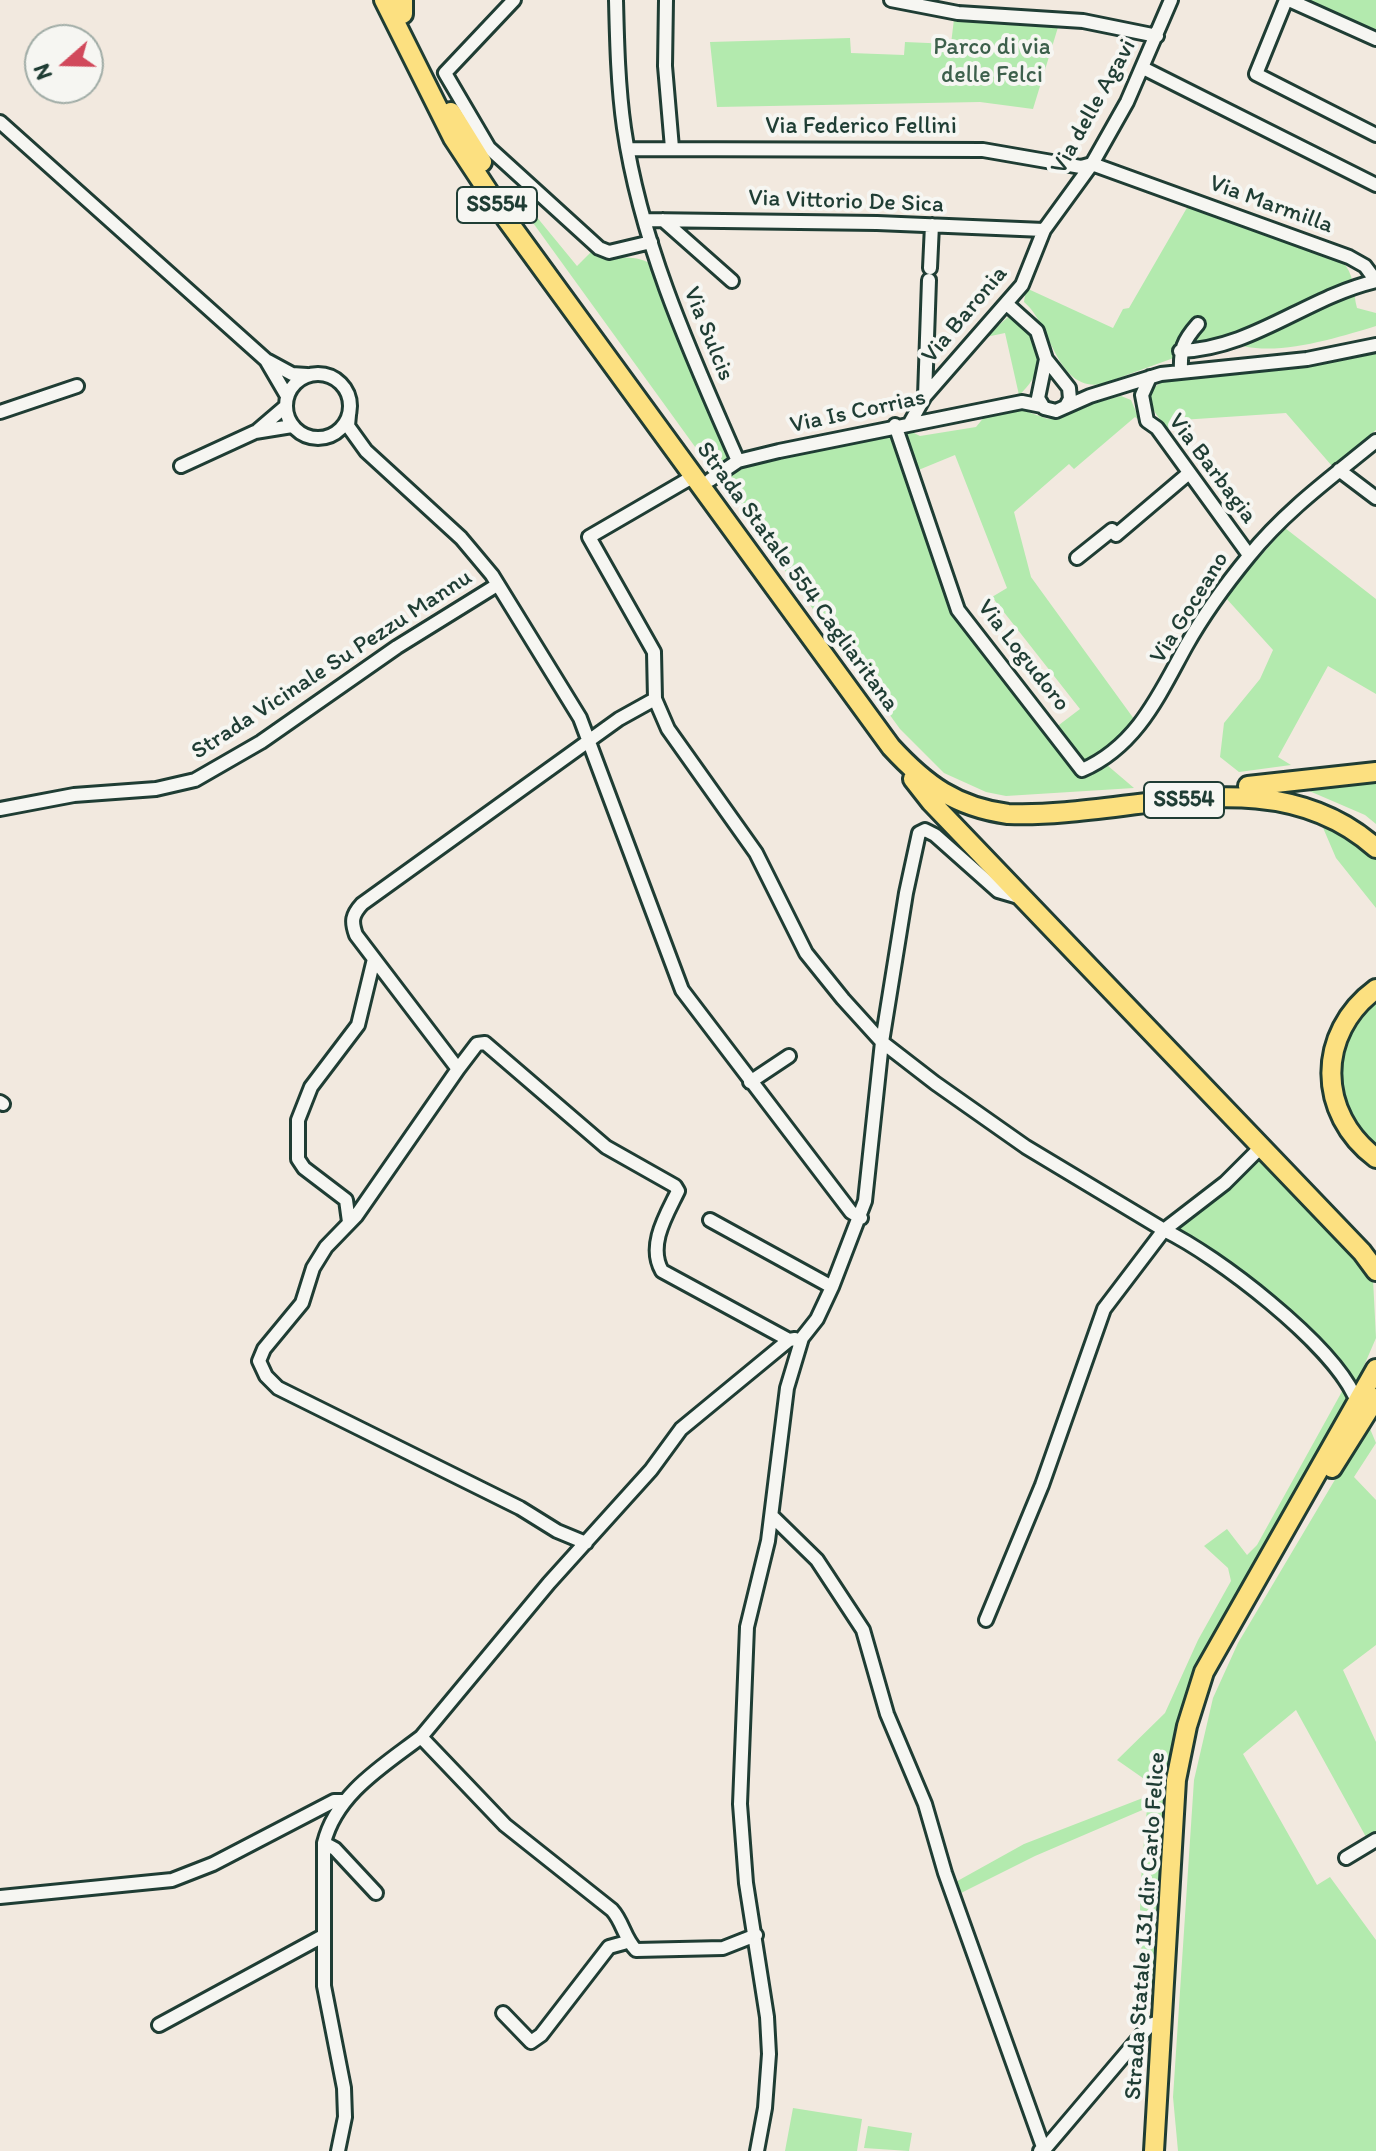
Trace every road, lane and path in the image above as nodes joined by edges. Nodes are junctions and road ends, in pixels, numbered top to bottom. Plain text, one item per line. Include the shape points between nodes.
1 (384, 0) edge
2 (514, 0) edge
3 (616, 0) edge
4 (666, 0) edge
5 (891, 0) edge
6 (1171, 0) edge
7 (1287, 0) edge
8 (401, 5) edge
9 (1157, 36) junction
10 (1376, 39) edge
11 (1145, 69) junction
12 (0, 122) edge
13 (1376, 135) edge
14 (672, 148) junction
15 (628, 149) junction
16 (1092, 164) junction
17 (1376, 185) edge
18 (1188, 199) joint
19 (646, 220) junction
20 (663, 220) junction
21 (932, 225) junction
22 (1044, 230) junction
23 (651, 242) junction
24 (724, 279) dead end
25 (1376, 281) edge
26 (1008, 305) junction
27 (1198, 324) dead end
28 (1376, 345) edge
29 (1180, 351) junction
30 (1046, 359) junction
31 (266, 360) junction
32 (1181, 372) junction
33 (308, 375) junction
34 (1150, 377) junction
35 (1066, 384) junction
36 (1041, 385) junction
37 (77, 386) dead end
38 (1116, 388) junction
39 (925, 396) junction
40 (1090, 396) junction
41 (286, 401) junction
42 (1022, 402) junction
43 (1042, 406) junction
44 (1066, 406) junction
45 (1144, 407) junction
46 (0, 412) edge
47 (349, 415) junction
48 (910, 423) junction
49 (895, 425) junction
50 (292, 426) junction
51 (255, 432) junction
52 (332, 435) junction
53 (1376, 441) edge
54 (366, 451) junction
55 (738, 461) junction
56 (181, 466) dead end
57 (1339, 470) junction
58 (1189, 473) junction
59 (702, 478) junction
60 (1376, 498) edge
61 (1249, 555) junction
62 (1077, 558) dead end
63 (497, 585) junction
64 (655, 699) junction
65 (591, 741) junction
66 (891, 747) junction
67 (1082, 770) joint
68 (1376, 772) edge
69 (1248, 786) junction
70 (0, 809) edge
71 (1376, 834) edge
72 (1376, 848) edge
73 (1025, 899) junction
74 (374, 959) junction
75 (1376, 989) edge
76 (882, 1042) junction
77 (789, 1056) dead end
78 (458, 1069) junction
79 (750, 1082) junction
80 (1262, 1146) junction
81 (1376, 1158) edge
82 (861, 1218) junction
83 (710, 1220) dead end
84 (349, 1222) junction
85 (1164, 1230) junction
86 (1376, 1271) edge
87 (832, 1287) junction
88 (796, 1339) junction
89 (1376, 1368) edge
90 (1354, 1395) dead end
91 (1375, 1408) edge
92 (772, 1516) junction
93 (586, 1543) junction
94 (986, 1620) dead end
95 (421, 1737) junction
96 (344, 1801) junction
97 (1376, 1840) edge
98 (324, 1843) junction
99 (1346, 1858) dead end
100 (376, 1893) dead end
101 (0, 1897) edge
102 (756, 1935) junction
103 (323, 1936) junction
104 (627, 1942) junction
105 (503, 2013) dead end
106 (1162, 2021) junction
107 (159, 2025) dead end
108 (1042, 2150) edge
109 (338, 2151) edge
110 (757, 2151) edge
111 (1154, 2151) edge
112 (1164, 2151) edge

1 - 59 highway, Strada Statale 554 Cagliaritana / SS554 via 453,138 524,245
2 - 23 street via 445,73 489,148 599,248 609,252
3 - 15 street, Via Sulcis
4 - 14 street
5 - 9 street via 958,13 1083,21
6 - 9 street, Via delle Agavi
7 - 10 street
7 - 13 street via 1256,74
8 - 59 highway, Strada Statale 554 Cagliaritana / SS554 via 435,82 486,169
9 - 11 street, Via delle Agavi
11 - 16 street, Via delle Agavi
11 - 17 street
12 - 31 street
14 - 15 street, Via Federico Fellini
14 - 16 street, Via Federico Fellini via 983,150 1081,167
15 - 19 street, Via Sulcis
16 - 18 street, Via Federico Fellini
16 - 22 street, Via delle Agavi
18 - 25 street, Via Marmilla via 1349,257
19 - 20 street, Via Vittorio De Sica
19 - 23 street, Via Sulcis
20 - 21 street, Via Vittorio De Sica
20 - 24 street
21 - 22 street, Via Vittorio De Sica
21 - 39 street
22 - 26 street, Via Baronia via 1028,275
23 - 55 street, Via Sulcis
25 - 29 street via 1227,345
26 - 30 street via 1037,331
26 - 39 street, Via Baronia
27 - 29 street
28 - 32 street via 1307,359
29 - 32 street
30 - 35 street
30 - 36 street
31 - 33 street via 292,374
31 - 41 street
32 - 34 street
33 - 41 street via 295,383
33 - 47 street via 326,375 342,384 349,396
34 - 38 street
34 - 45 street via 1142,395
35 - 36 street via 1052,378
35 - 40 street
35 - 44 street
36 - 42 street, Via Is Corrias
36 - 43 street
37 - 46 street
38 - 40 street
38 - 45 street
39 - 48 street, Via Baronia
40 - 44 street
41 - 50 street
41 - 51 street
42 - 43 street, Via Is Corrias
42 - 48 street, Via Is Corrias
43 - 44 street via 1053,411
45 - 58 street, Via Barbagia via 1147,421
47 - 52 street
47 - 54 street via 348,426
48 - 49 street, Via Is Corrias
49 - 55 street, Via Is Corrias
49 - 67 street, Via Logudoro via 958,610
50 - 51 street
50 - 52 street via 311,438
51 - 56 street
52 - 54 street
53 - 57 street, Via Goceano
54 - 63 street via 461,538
55 - 59 street, Via Is Corrias
57 - 60 street
57 - 61 street, Via Goceano
58 - 61 street, Via Barbagia
58 - 62 street via 1116,535 1112,530
59 - 64 street, Via Is Corrias via 589,537 654,652
59 - 66 highway, Strada Statale 554 Cagliaritana / SS554
59 - 69 highway, Strada Statale 554 Cagliaritana / SS554 via 896,737 944,782 991,801 1027,804
61 - 67 street, Via Goceano via 1217,596 1151,711 1102,761
63 - 65 street
63 - 70 street, Strada Vicinale Su Pezzu Mannu via 195,780
64 - 65 street
64 - 76 street via 675,740 756,853 806,953
65 - 74 street via 362,904 352,923
65 - 79 street via 682,990
66 - 72 highway, Strada Statale 554 Cagliaritana / SS554 via 921,780 989,811 1025,815 1261,797 1325,815
66 - 73 highway via 931,802
68 - 69 highway
69 - 71 highway, Strada Statale 554 Cagliaritana / SS554 via 1311,799
73 - 76 street via 998,891 935,835 919,833
73 - 80 highway
74 - 78 street
74 - 84 street via 358,1025 311,1087 298,1120 298,1159 346,1200
75 - 81 highway via 1349,1013 1329,1074 1335,1108 1356,1141
76 - 82 street
76 - 85 street via 1026,1147
77 - 79 street
78 - 84 street
78 - 88 street via 477,1044 485,1043 606,1147 675,1186 678,1191 658,1233 662,1271
79 - 82 street
80 - 85 street via 1225,1183
80 - 86 highway
82 - 87 street
83 - 87 street
84 - 93 street via 313,1268 302,1303 264,1349 259,1361 266,1376 278,1388
85 - 90 street via 1254,1288 1325,1356
85 - 94 street via 1104,1309 1042,1485
87 - 88 street via 817,1319
88 - 92 street
88 - 93 street via 681,1429
89 - 106 highway, Strada Statale 131 dir Carlo Felice via 1204,1672 1176,1780
91 - 112 highway, Strada Statale 131 dir Carlo Felice via 1297,1526 1224,1656 1201,1714 1186,1779
92 - 102 street via 747,1627 744,1666 740,1804
92 - 108 street via 817,1560 863,1630 887,1714 925,1804
93 - 95 street
95 - 96 street
95 - 104 street via 505,1825 612,1910
96 - 98 street via 328,1824
96 - 101 street via 334,1801 172,1880
97 - 99 street
98 - 100 street
98 - 103 street
102 - 104 street via 723,1948 649,1952
102 - 110 street via 769,2054
103 - 107 street
103 - 109 street via 324,1986 344,2088
104 - 105 street via 609,1947 531,2042
106 - 108 street via 1150,2025
106 - 111 highway, Strada Statale 131 dir Carlo Felice

